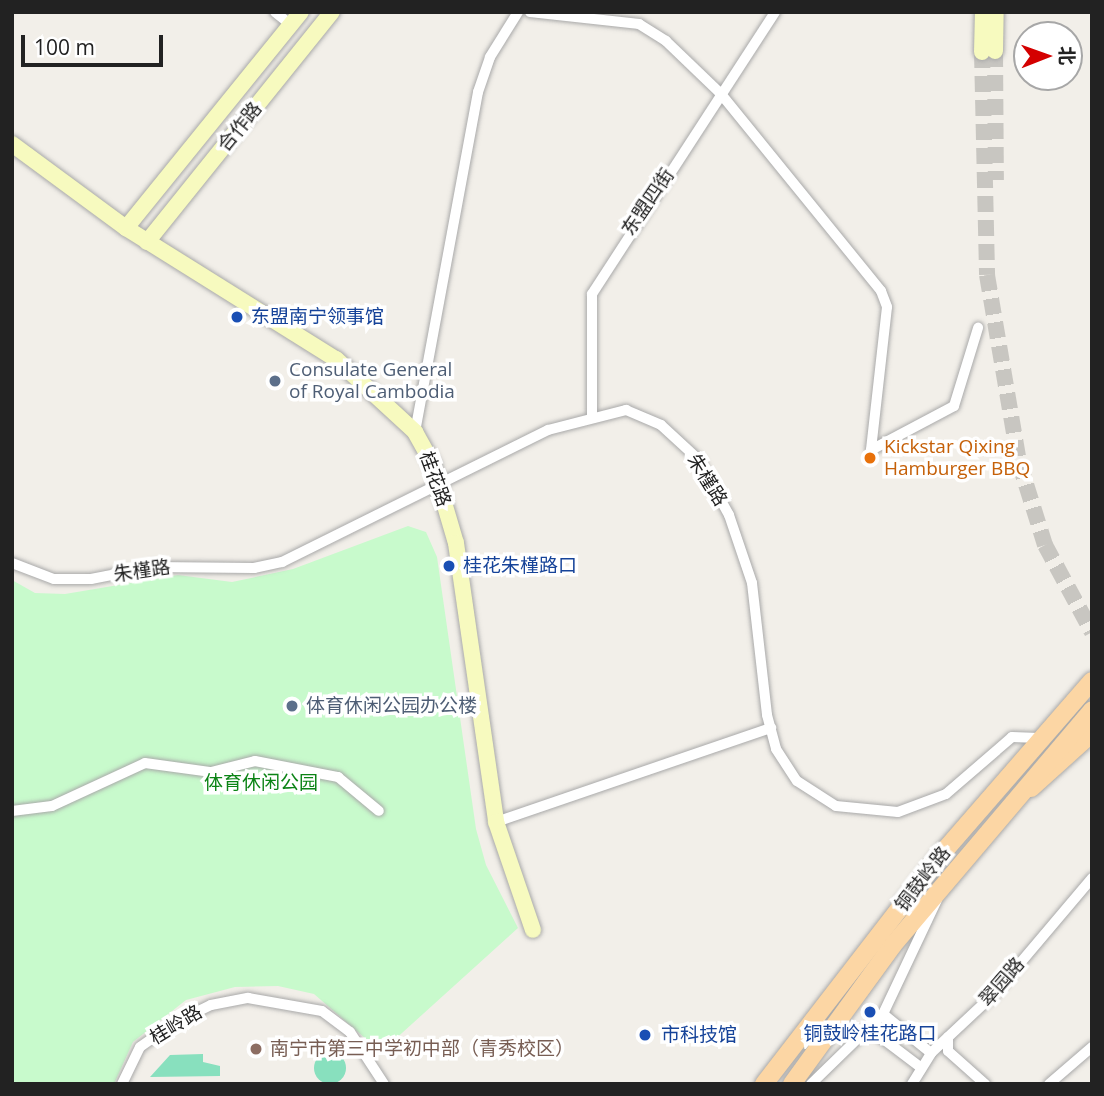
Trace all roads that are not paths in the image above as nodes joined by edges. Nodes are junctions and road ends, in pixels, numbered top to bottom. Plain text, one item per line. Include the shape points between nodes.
1 (275, 12) edge
2 (332, 12) edge
3 (518, 12) edge
4 (530, 12) edge
5 (775, 12) edge
6 (983, 12) edge
7 (996, 12) edge
8 (296, 19) edge
9 (721, 94) junction
10 (12, 144) edge
11 (126, 228) junction
12 (147, 242) junction
13 (978, 328) dead end
14 (592, 415) junction
15 (415, 432) junction
16 (440, 486) junction
17 (12, 563) edge
18 (1092, 681) edge
19 (1092, 710) edge
20 (771, 728) junction
21 (1092, 733) edge
22 (1039, 738) junction
23 (1013, 800) junction
24 (12, 811) edge
25 (379, 811) dead end
26 (496, 822) junction
27 (1092, 878) edge
28 (944, 884) junction
29 (533, 930) dead end
30 (883, 1014) junction
31 (870, 1029) junction
32 (948, 1037) junction
33 (1092, 1047) edge
34 (931, 1052) junction
35 (920, 1067) junction
36 (122, 1084) edge
37 (384, 1084) edge
38 (764, 1084) edge
39 (792, 1084) edge
40 (811, 1084) edge
41 (912, 1084) edge
42 (985, 1084) edge
43 (1049, 1084) edge

1 - 8 street
2 - 12 street, 合作路
3 - 15 street via 490,57 478,92
4 - 9 street via 639,24
5 - 9 street, 东盟四街
6 - 7 street via 988,52
8 - 11 street
9 - 13 street via 886,298 871,450 954,406
9 - 14 street, 东盟四街 via 592,294
10 - 11 street, 桂花路
11 - 12 street, 桂花路
12 - 15 street, 桂花路 via 336,359
14 - 16 street, 朱槿路 via 548,430
14 - 20 street, 朱槿路 via 626,410 661,425 698,459 729,515 752,583
15 - 16 street, 桂花路
16 - 17 street, 朱槿路 via 308,552 254,568 152,567 54,579
16 - 26 street, 桂花路 via 456,543
18 - 22 main road, 铜鼓岭路
19 - 23 main road, 铜鼓岭路
20 - 22 street, 朱槿路 via 797,781 836,806 873,811 924,805 998,744 1024,734
20 - 26 street
21 - 23 main road via 1060,768
22 - 38 main road, 铜鼓岭路
23 - 28 main road, 铜鼓岭路
24 - 25 street via 52,806 145,763 211,772 255,761 338,777
26 - 29 street, 桂花路
27 - 32 street, 翠园路 via 994,994
28 - 30 street
28 - 39 main road, 铜鼓岭路
30 - 31 street
30 - 34 street
31 - 35 street
31 - 40 street via 824,1065
32 - 34 street, 翠园路
32 - 42 street via 948,1051
33 - 43 street
34 - 35 street, 翠园路
35 - 41 street, 翠园路
36 - 37 street, 桂岭路 via 140,1047 174,1023 211,1005 248,998 322,1011 350,1032

